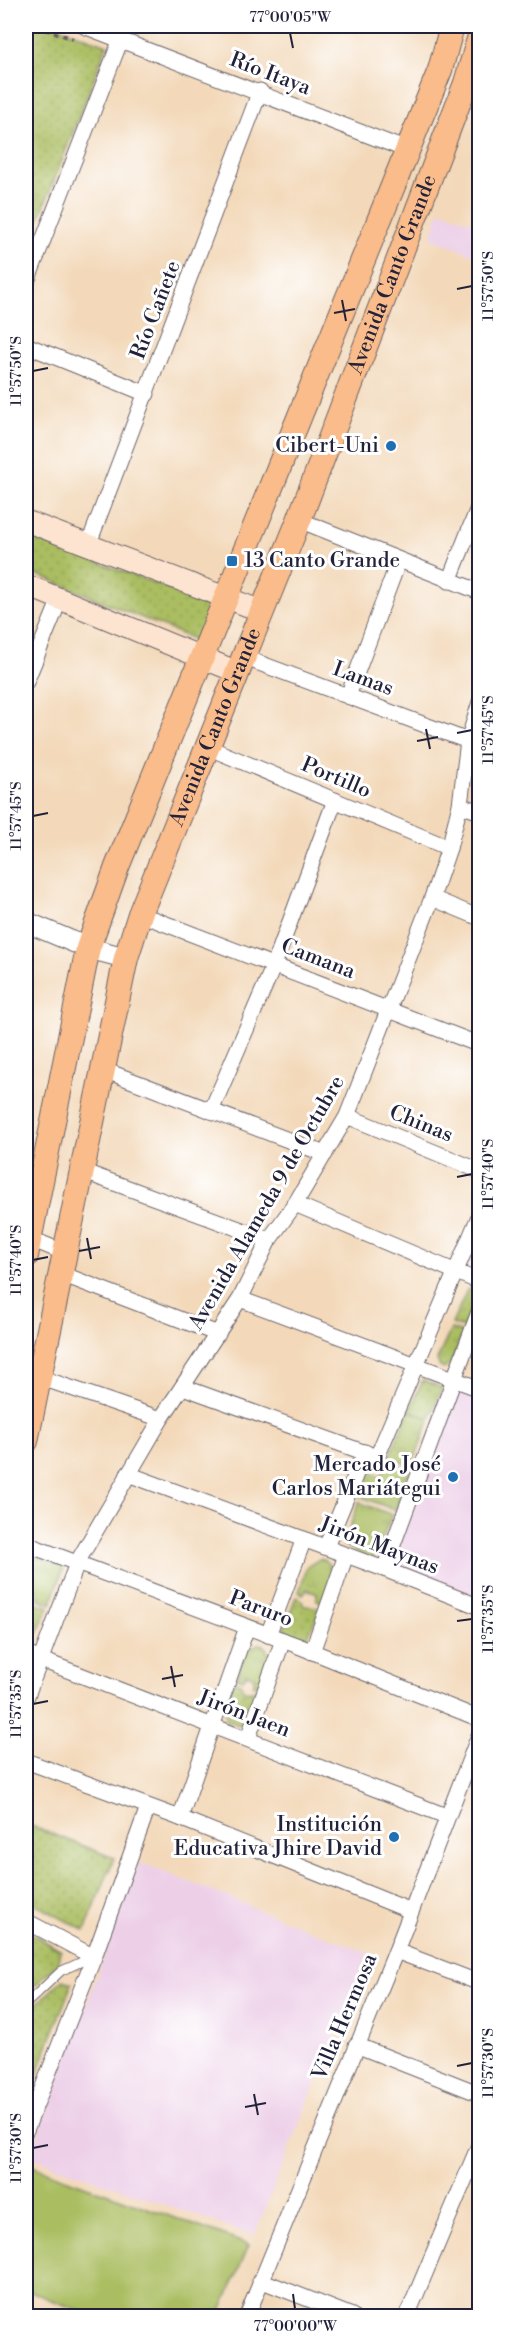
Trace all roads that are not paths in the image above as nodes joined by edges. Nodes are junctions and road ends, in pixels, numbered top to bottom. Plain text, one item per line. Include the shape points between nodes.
1 (84, 26) edge
2 (452, 26) edge
3 (480, 36) edge
4 (121, 39) junction
5 (473, 85) edge
6 (260, 92) junction
7 (407, 150) junction
8 (26, 284) edge
9 (26, 345) edge
10 (147, 394) junction
11 (480, 504) edge
12 (299, 520) junction
13 (26, 521) edge
14 (89, 543) junction
15 (399, 561) junction
16 (449, 581) junction
17 (26, 585) edge
18 (480, 592) edge
19 (228, 598) junction
20 (60, 599) junction
21 (261, 611) junction
22 (204, 658) junction
23 (240, 664) junction
24 (26, 682) edge
25 (348, 696) junction
26 (480, 702) edge
27 (468, 741) junction
28 (207, 747) junction
29 (335, 800) junction
30 (460, 805) junction
31 (480, 812) edge
32 (449, 848) junction
33 (432, 898) junction
34 (140, 914) junction
35 (480, 918) edge
36 (26, 922) edge
37 (88, 948) junction
38 (126, 958) junction
39 (274, 965) junction
40 (388, 1009) junction
41 (480, 1045) edge
42 (104, 1070) junction
43 (211, 1111) junction
44 (347, 1116) junction
45 (325, 1154) junction
46 (82, 1171) junction
47 (480, 1171) edge
48 (295, 1204) junction
49 (480, 1214) edge
50 (269, 1240) junction
51 (27, 1243) edge
52 (61, 1262) junction
53 (456, 1271) junction
54 (480, 1282) edge
55 (240, 1299) junction
56 (480, 1309) edge
57 (218, 1334) junction
58 (417, 1364) junction
59 (39, 1377) junction
60 (453, 1378) junction
61 (183, 1387) junction
62 (480, 1389) edge
63 (161, 1419) junction
64 (26, 1441) edge
65 (365, 1452) junction
66 (128, 1474) junction
67 (304, 1539) junction
68 (26, 1544) edge
69 (326, 1547) junction
70 (346, 1554) junction
71 (78, 1561) junction
72 (384, 1569) junction
73 (480, 1607) edge
74 (247, 1627) junction
75 (275, 1637) junction
76 (312, 1652) junction
77 (33, 1656) edge
78 (26, 1698) edge
79 (480, 1719) edge
80 (211, 1724) junction
81 (248, 1738) junction
82 (478, 1742) edge
83 (26, 1761) edge
84 (148, 1807) junction
85 (446, 1816) junction
86 (180, 1818) junction
87 (411, 1911) junction
88 (26, 1921) edge
89 (396, 1951) junction
90 (94, 1957) junction
91 (480, 1983) edge
92 (26, 2004) edge
93 (356, 2045) junction
94 (480, 2094) edge
95 (26, 2130) edge
96 (480, 2143) edge
97 (260, 2280) junction
98 (247, 2316) edge
99 (352, 2316) edge
100 (407, 2316) edge

1 - 4 street, Río Itaya
2 - 7 main road, Avenida Canto Grande via 440,70
3 - 5 main road, Avenida Canto Grande
4 - 6 street, Río Itaya
4 - 8 street
5 - 12 main road, Avenida Canto Grande
6 - 7 street, Río Itaya
6 - 10 street, Río Cañete
7 - 19 main road, Avenida Canto Grande
9 - 10 street
10 - 14 street, Río Cañete
11 - 16 street
12 - 15 street
12 - 21 main road, Avenida Canto Grande
13 - 14 main road
14 - 19 main road
15 - 16 street
15 - 25 street
16 - 18 street
17 - 20 main road
19 - 21 main road
19 - 22 main road, Avenida Canto Grande
20 - 22 main road
20 - 24 street
21 - 23 main road, Avenida Canto Grande
22 - 23 main road
22 - 37 main road, Avenida Canto Grande via 117,867
23 - 25 street, Lamas
23 - 28 main road, Avenida Canto Grande
25 - 27 street, Lamas
26 - 27 street, Avenida Alameda 9 de Octubre
27 - 30 street, Avenida Alameda 9 de Octubre
28 - 29 street, Portillo
28 - 34 main road, Avenida Canto Grande
29 - 32 street, Portillo
29 - 39 street
30 - 31 street
30 - 32 street, Avenida Alameda 9 de Octubre
32 - 33 street, Avenida Alameda 9 de Octubre
33 - 35 street
33 - 40 street, Avenida Alameda 9 de Octubre
34 - 38 main road, Avenida Canto Grande
34 - 39 street, Camana
36 - 37 street
37 - 38 street
37 - 51 main road, Avenida Canto Grande
38 - 42 main road, Avenida Canto Grande
39 - 40 street, Camana
39 - 43 street
40 - 41 street, Camana
40 - 44 street, Avenida Alameda 9 de Octubre
42 - 43 street
42 - 46 main road, Avenida Canto Grande
43 - 45 street
44 - 45 street, Avenida Alameda 9 de Octubre
44 - 47 street, Chinas
45 - 48 street, Avenida Alameda 9 de Octubre
46 - 50 street
46 - 52 main road, Avenida Canto Grande
48 - 50 street, Avenida Alameda 9 de Octubre
48 - 53 street
49 - 53 street
50 - 55 street, Avenida Alameda 9 de Octubre
51 - 52 street
52 - 57 street
52 - 59 main road, Avenida Canto Grande
53 - 54 street
53 - 58 street
55 - 57 street, Avenida Alameda 9 de Octubre
55 - 58 street
56 - 60 street
57 - 61 street, Avenida Alameda 9 de Octubre
58 - 60 street
58 - 65 street via 377,1457
59 - 63 street
59 - 64 main road, Avenida Canto Grande
60 - 62 street
60 - 72 street
61 - 63 street, Avenida Alameda 9 de Octubre
61 - 65 street
63 - 66 street, Avenida Alameda 9 de Octubre
65 - 69 street
66 - 67 street, Jirón Maynas
66 - 71 street, Avenida Alameda 9 de Octubre
67 - 69 street, Jirón Maynas
67 - 75 street
68 - 71 street, Paruro
69 - 70 street, Jirón Maynas
70 - 72 street, Jirón Maynas
70 - 76 street
71 - 74 street, Paruro
71 - 77 street, Avenida Alameda 9 de Octubre
72 - 73 street, Jirón Maynas
74 - 75 street, Paruro
74 - 80 street
75 - 76 street, Paruro
75 - 81 street
76 - 79 street, Paruro
77 - 78 street, Avenida Alameda 9 de Octubre
77 - 80 street, Jirón Jaen
80 - 81 street, Jirón Jaen
80 - 86 street
81 - 85 street, Jirón Jaen
82 - 85 street, Villa Hermosa
83 - 84 street
84 - 86 street
84 - 90 street
85 - 87 street, Villa Hermosa
86 - 87 street
87 - 89 street, Villa Hermosa
88 - 90 street
89 - 91 street
89 - 93 street, Villa Hermosa
90 - 92 lane via 61,1971
90 - 95 street
93 - 94 street
93 - 97 street, Villa Hermosa
96 - 100 street
97 - 98 street, Villa Hermosa
97 - 99 street

